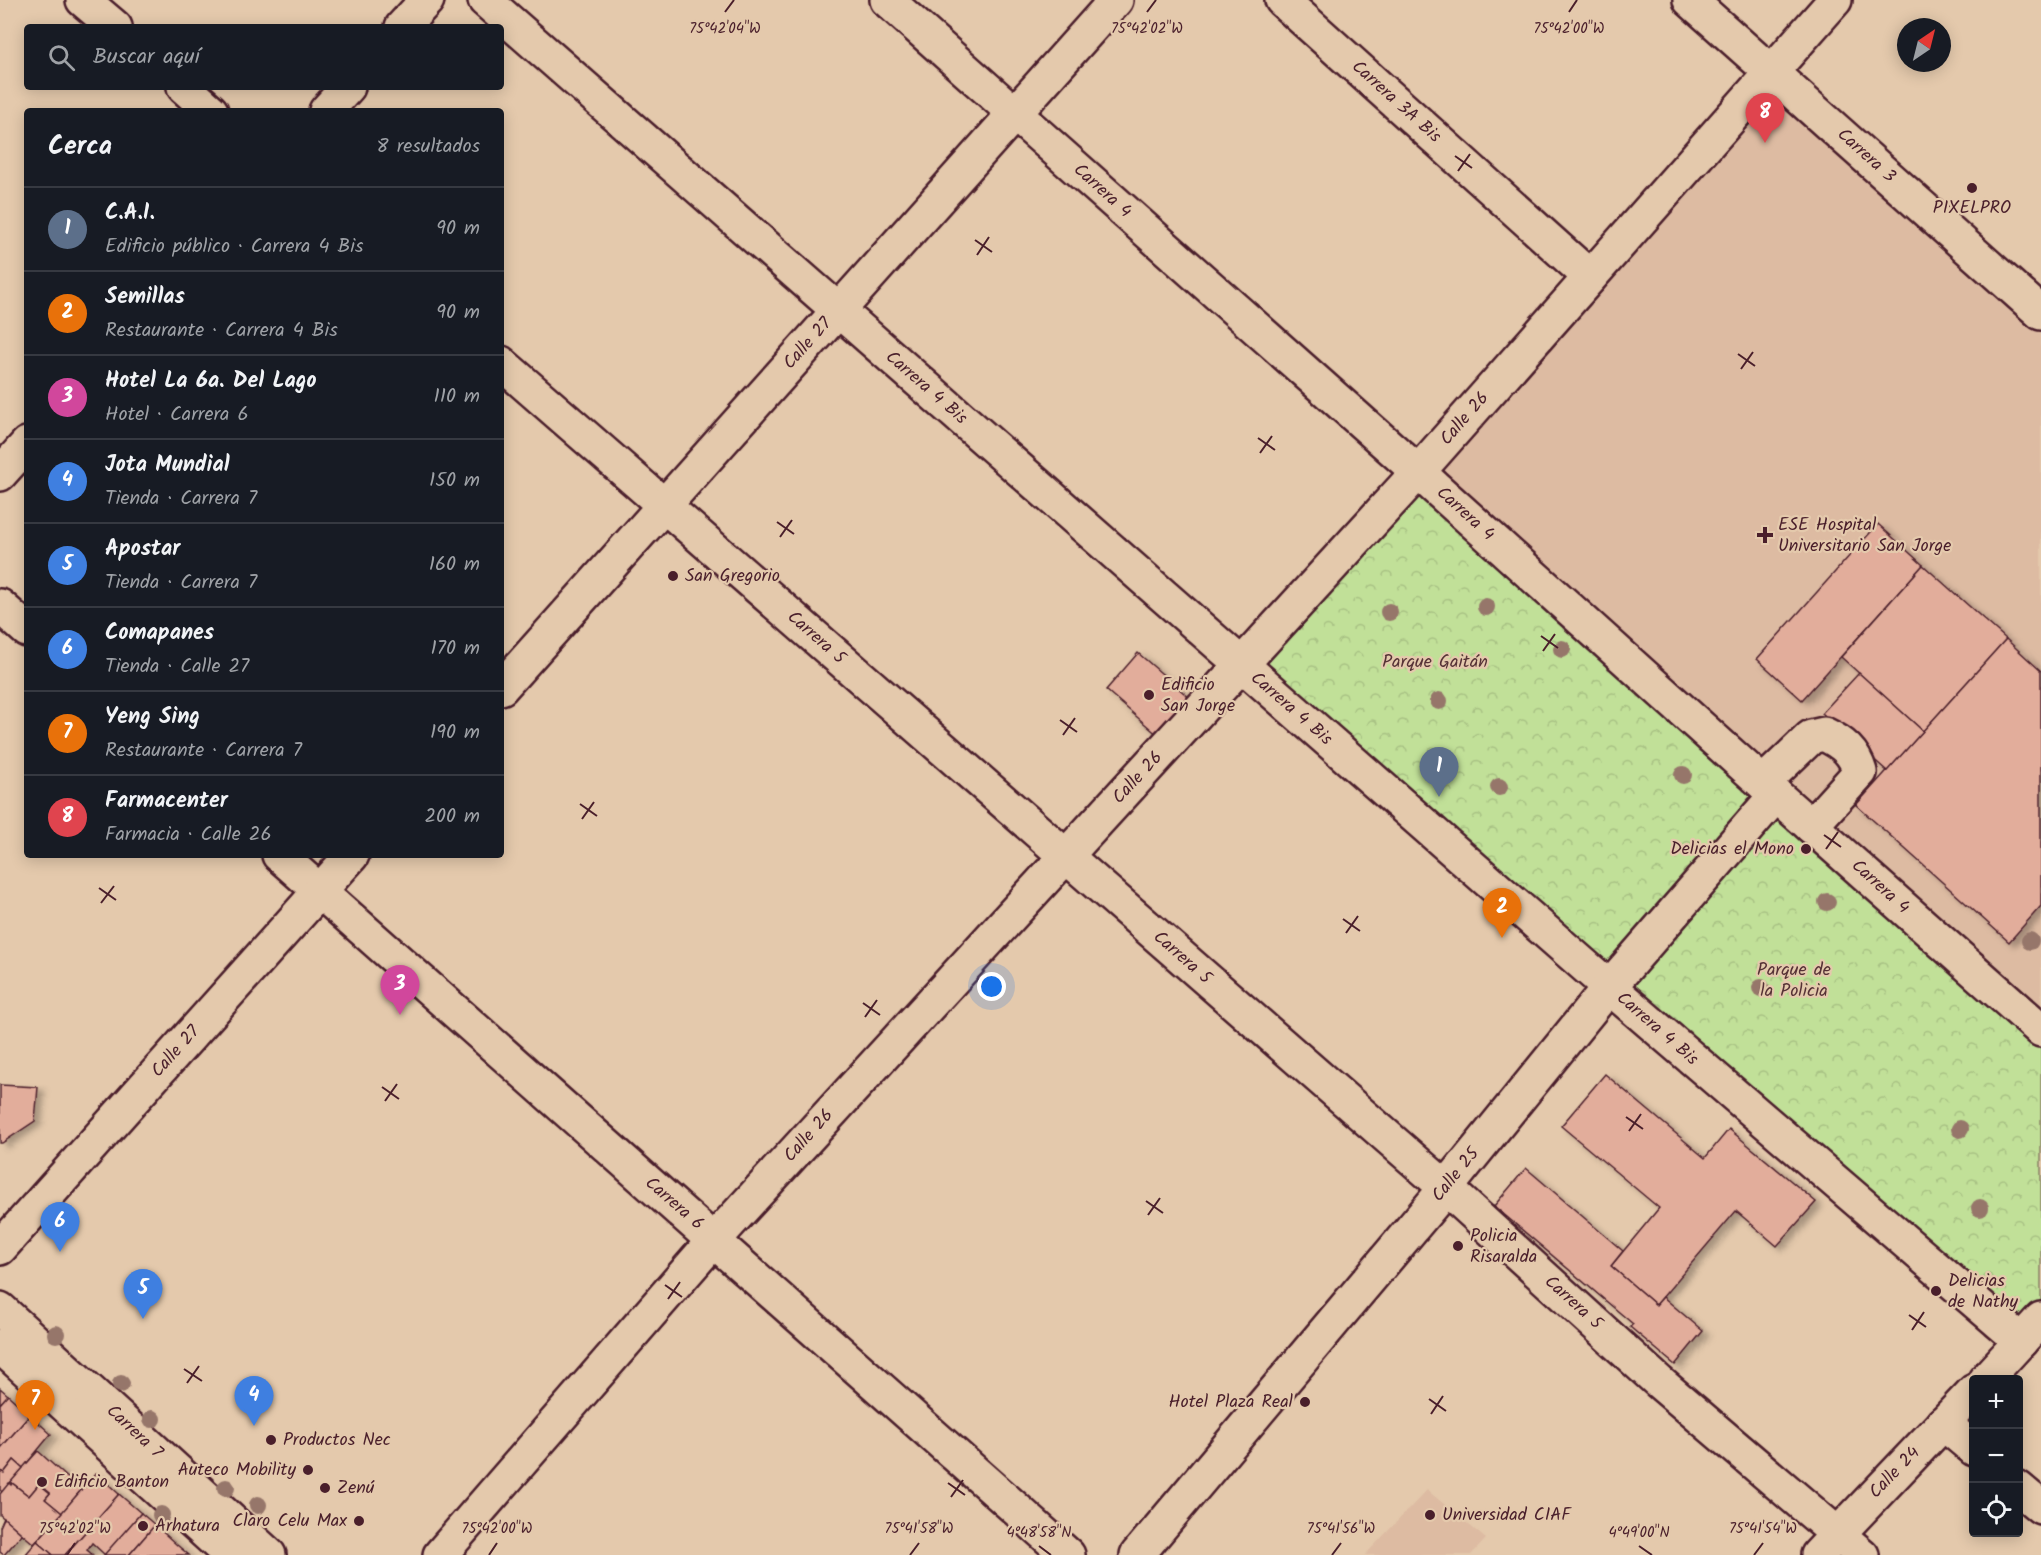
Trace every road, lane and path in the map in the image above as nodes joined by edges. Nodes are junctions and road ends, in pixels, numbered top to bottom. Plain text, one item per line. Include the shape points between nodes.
1 (84, 0) edge
2 (427, 0) edge
3 (485, 0) edge
4 (887, 0) edge
5 (1116, 0) edge
6 (1282, 0) edge
7 (1690, 0) edge
8 (1835, 0) edge
9 (112, 24) edge
10 (405, 24) edge
11 (1772, 72) junction
12 (188, 90) edge
13 (345, 90) edge
14 (208, 108) edge
15 (329, 108) edge
16 (1014, 113) junction
17 (1590, 277) junction
18 (838, 311) junction
19 (2041, 313) edge
20 (504, 366) edge
21 (24, 447) edge
22 (1419, 472) junction
23 (0, 474) edge
24 (664, 505) junction
25 (0, 606) edge
26 (24, 627) edge
27 (1242, 666) junction
28 (504, 685) edge
29 (1769, 789) junction
30 (1812, 826) junction
31 (1065, 856) junction
32 (282, 858) edge
33 (349, 858) edge
34 (319, 891) junction
35 (1609, 987) junction
36 (2041, 1030) edge
37 (1446, 1188) junction
38 (714, 1240) junction
39 (0, 1248) edge
40 (0, 1308) edge
41 (2031, 1330) edge
42 (0, 1346) edge
43 (1990, 1375) edge
44 (1969, 1396) edge
45 (1943, 1423) junction
46 (1969, 1445) edge
47 (2023, 1491) edge
48 (2041, 1507) edge
49 (1828, 1544) edge
50 (230, 1555) edge
51 (269, 1555) edge
52 (440, 1555) edge
53 (1068, 1555) edge
54 (1137, 1555) edge
55 (1862, 1555) edge

1 - 9 street
2 - 10 street
3 - 18 street, Carrera 4 Bis
4 - 16 street, Carrera 4
5 - 16 street, Calle 27
6 - 17 street, Carrera 3A Bis
7 - 11 street, Carrera 3
8 - 11 street, Calle 26
11 - 17 street, Calle 26
11 - 19 street, Carrera 3
12 - 14 street
13 - 15 street
16 - 18 street, Calle 27
16 - 22 street, Carrera 4
17 - 22 street, Calle 26
18 - 24 street, Calle 27
18 - 27 street, Carrera 4 Bis
20 - 24 street, Carrera 5
21 - 23 street
22 - 27 street, Calle 26
22 - 29 street, Carrera 4
24 - 28 street, Calle 27
24 - 31 street, Carrera 5
25 - 26 street
27 - 31 street, Calle 26
27 - 35 street, Carrera 4 Bis
29 - 30 street, Carrera 4
29 - 30 street, Calle 25 via 1811,737 1824,734 1846,747 1860,772
29 - 35 street, Calle 25
30 - 36 street, Carrera 4
31 - 37 street, Carrera 5
31 - 38 street, Calle 26
32 - 34 street, Carrera 6
33 - 34 street, Calle 27
34 - 38 street, Carrera 6
34 - 39 street, Calle 27
35 - 37 street, Calle 25
35 - 41 street, Carrera 4 Bis
37 - 49 street, Carrera 5 via 1659,1382
37 - 54 street, Calle 25
38 - 52 street, Calle 26
38 - 53 street, Carrera 6
40 - 51 street, Carrera 7
41 - 43 street
42 - 50 street
44 - 45 street, Calle 24
45 - 46 street
45 - 49 street, Calle 24
47 - 48 street
49 - 55 street, Carrera 5

